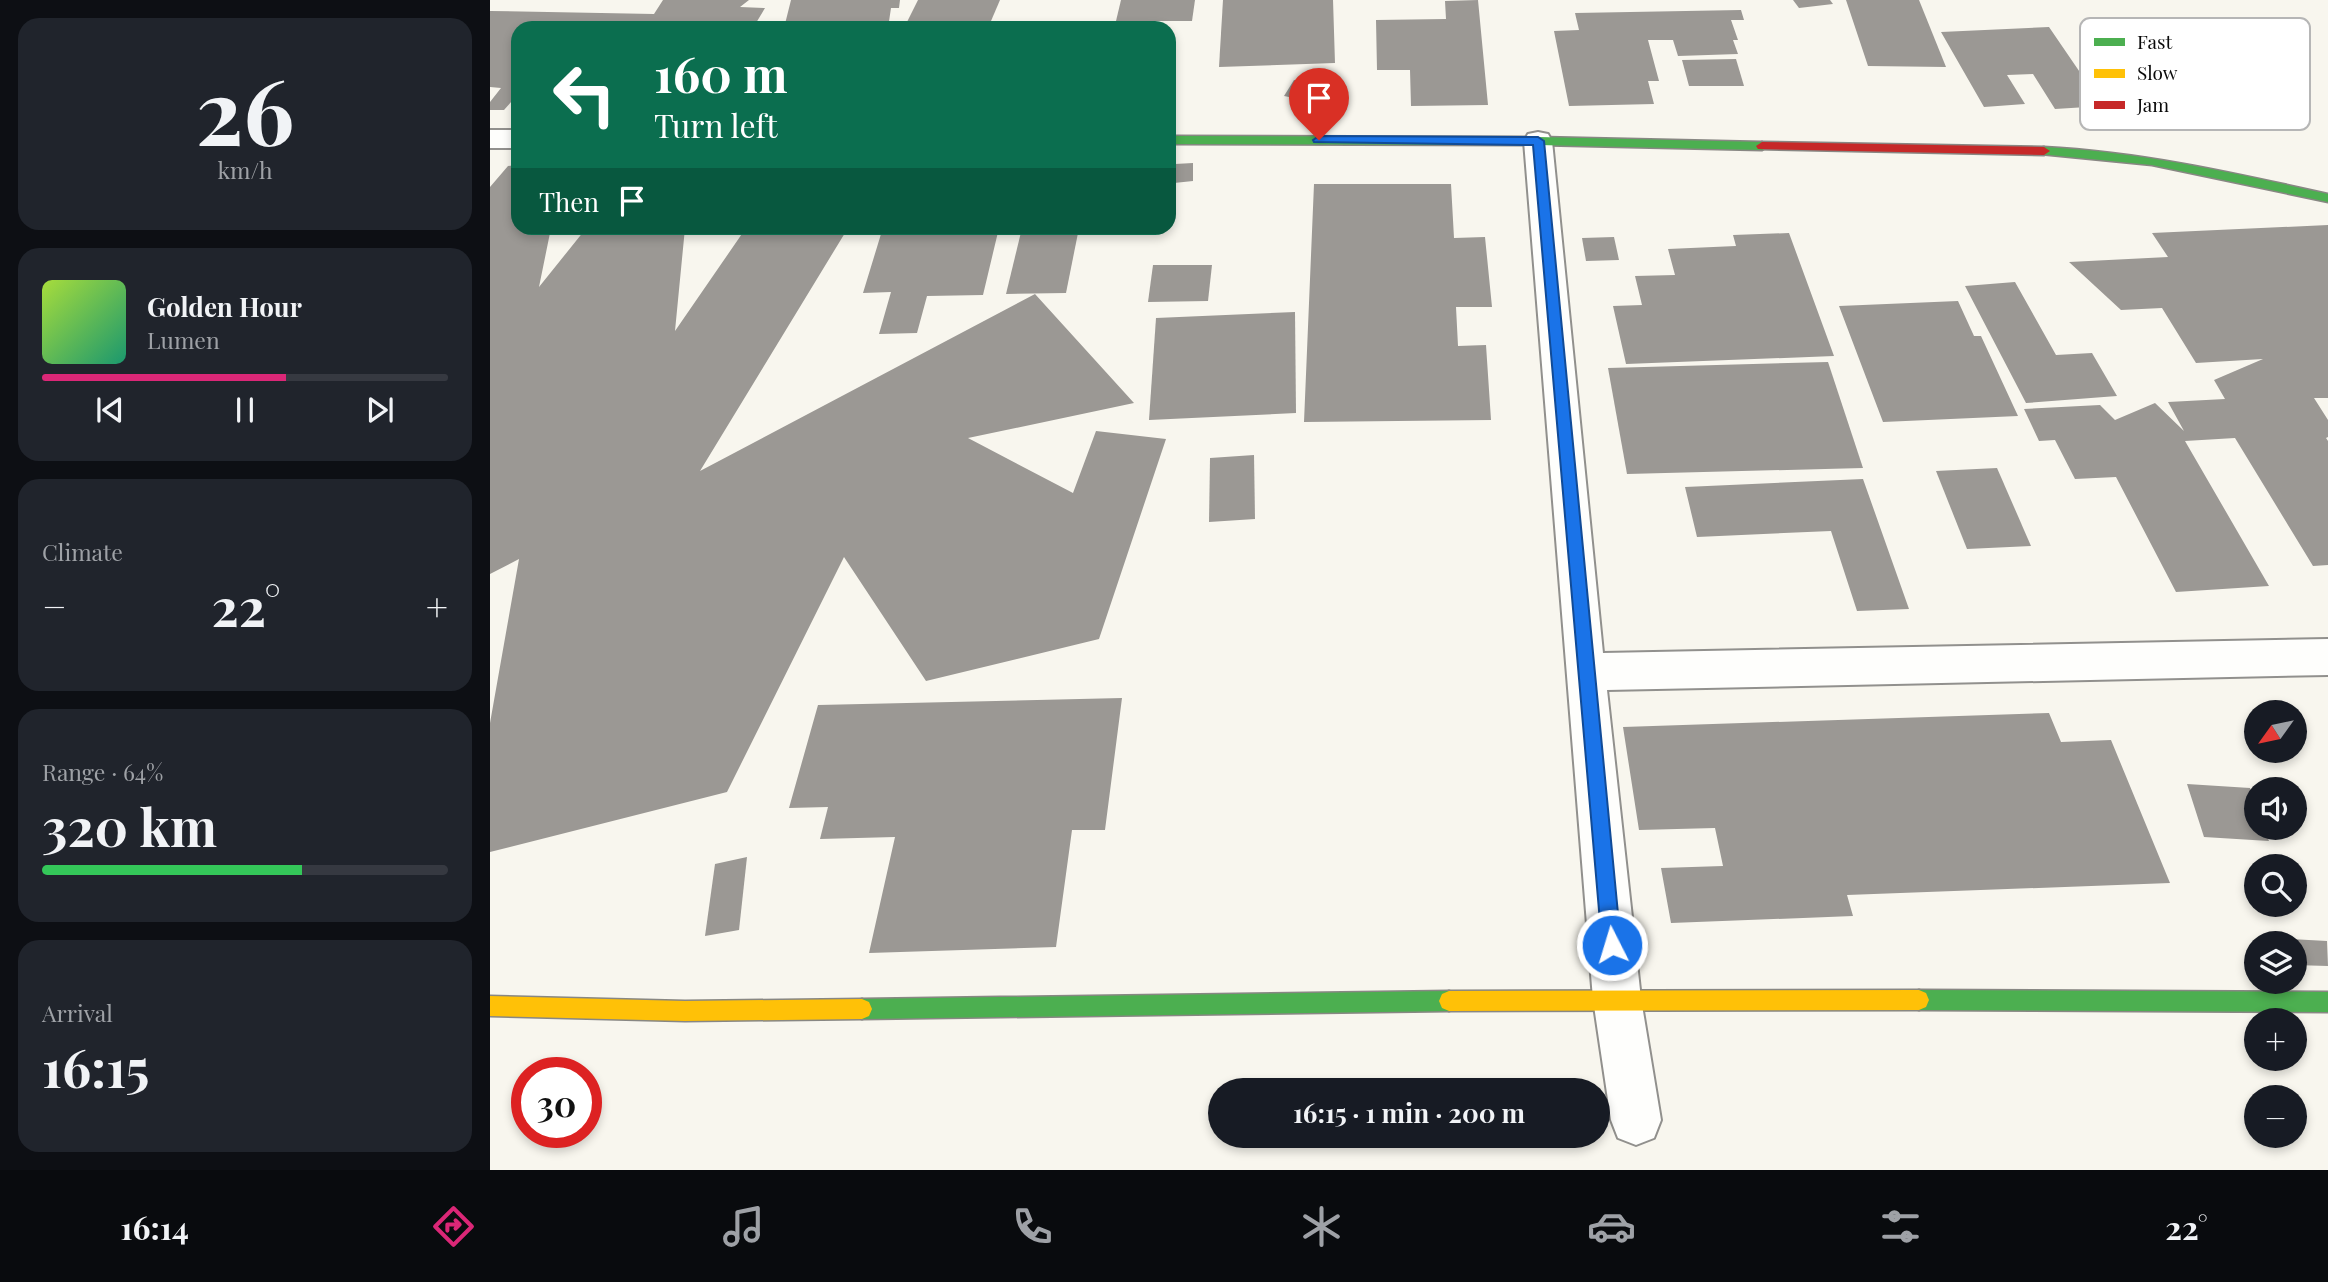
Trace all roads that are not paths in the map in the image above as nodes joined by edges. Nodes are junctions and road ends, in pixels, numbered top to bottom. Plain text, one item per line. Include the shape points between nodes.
1 (490, 139) edge
2 (511, 139) edge
3 (1176, 140) edge
4 (1538, 141) junction
5 (2328, 198) edge
6 (2328, 657) edge
7 (1585, 672) junction
8 (1617, 999) junction
9 (2328, 1002) edge
10 (490, 1006) edge
11 (1636, 1120) dead end

1 - 2 street
3 - 4 street
4 - 5 street via 2081,152 2216,173
4 - 7 street
6 - 7 street
7 - 8 street
8 - 9 street
8 - 10 street via 685,1011
8 - 11 street

